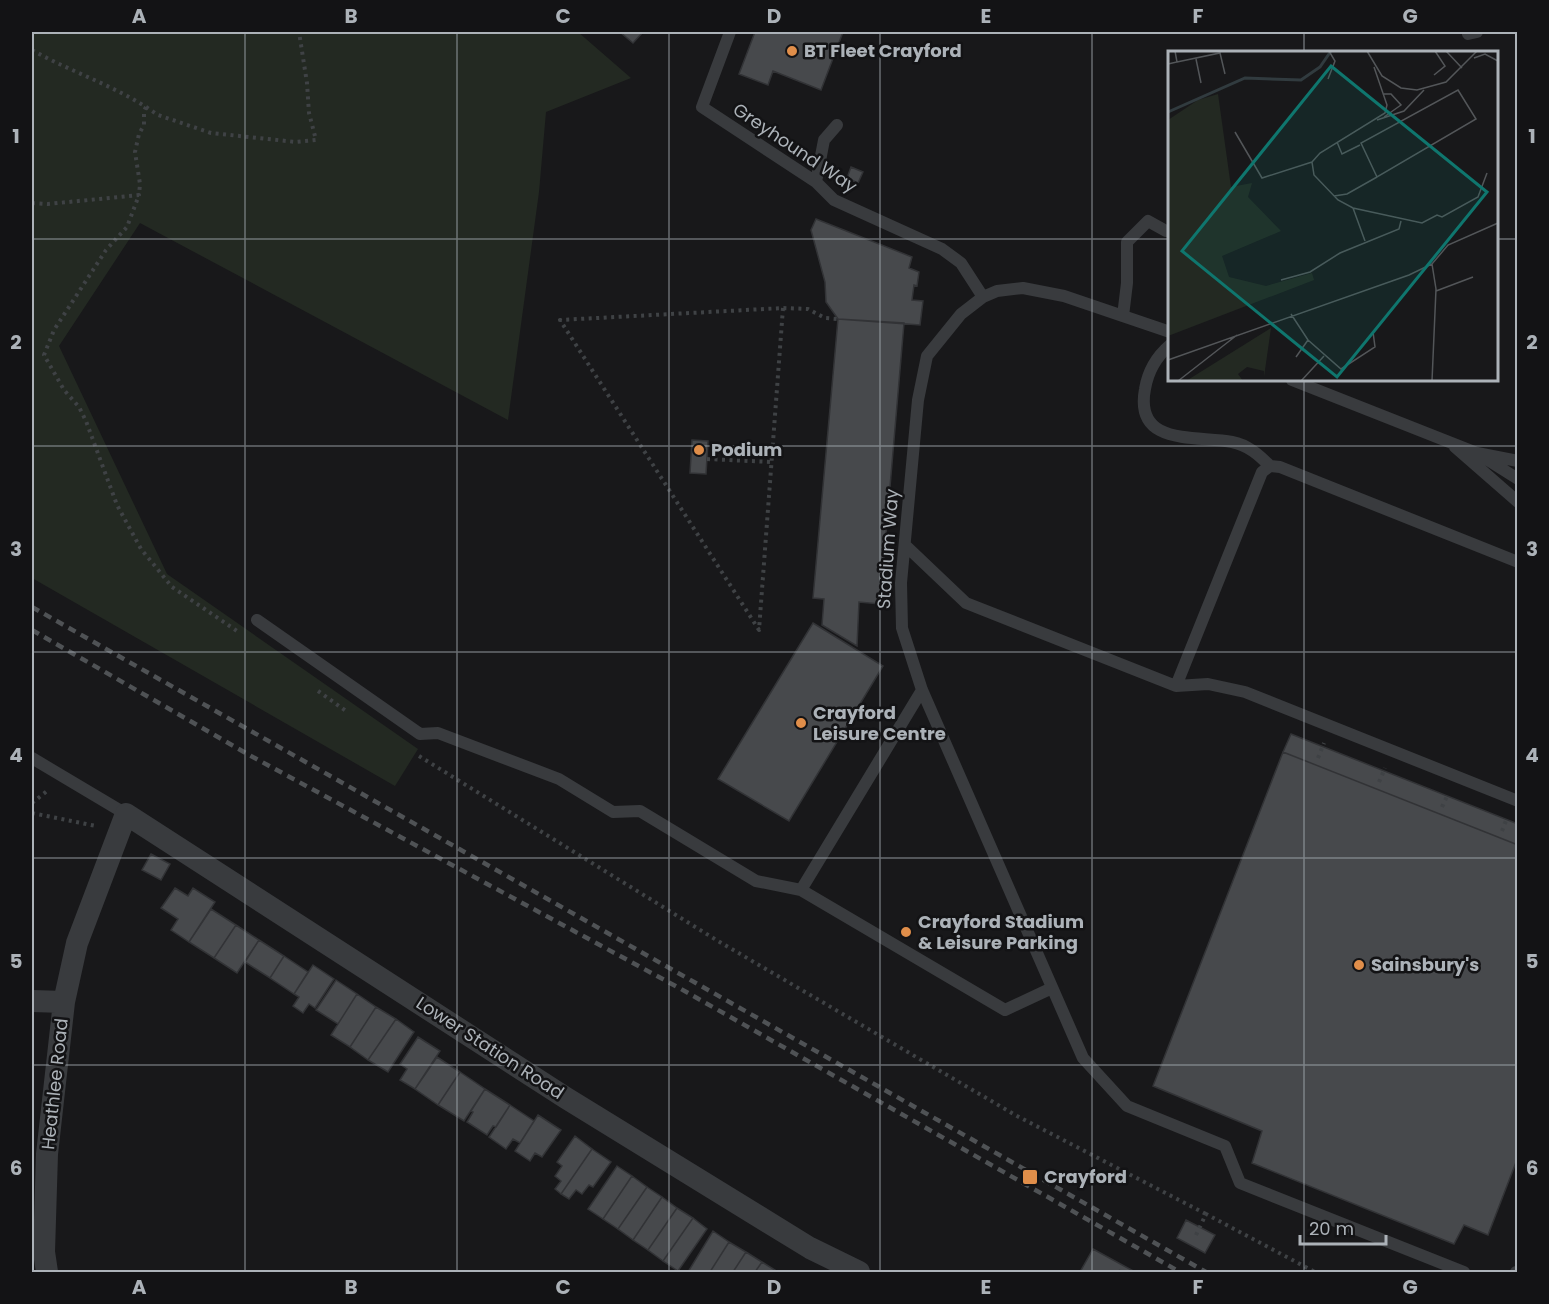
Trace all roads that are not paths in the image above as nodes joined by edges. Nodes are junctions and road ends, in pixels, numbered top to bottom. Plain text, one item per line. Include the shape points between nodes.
1 (730, 32) edge
2 (837, 125) dead end
3 (816, 182) junction
4 (1166, 231) dead end
5 (983, 297) junction
6 (1123, 316) junction
7 (1168, 331) edge
8 (1168, 347) edge
9 (1295, 381) edge
10 (1447, 441) junction
11 (1477, 453) junction
12 (1518, 461) edge
13 (1270, 466) junction
14 (1518, 479) edge
15 (1518, 502) edge
16 (905, 545) junction
17 (1518, 562) edge
18 (257, 620) dead end
19 (1176, 686) junction
20 (922, 690) junction
21 (32, 758) edge
22 (1518, 801) edge
23 (123, 822) junction
24 (801, 890) junction
25 (1052, 988) junction
26 (32, 1001) edge
27 (64, 1002) junction
28 (39, 1153) edge
29 (47, 1272) edge
30 (859, 1272) edge
31 (1464, 1272) edge

1 - 3 lane, Greyhound Way via 702,107
2 - 3 lane via 824,140
3 - 5 lane, Greyhound Way via 834,200 942,249 962,263
4 - 6 lane via 1148,221 1127,242
5 - 6 lane, Stadium Way via 1023,288 1064,296
5 - 16 lane, Stadium Way via 961,314 927,356 918,399
6 - 7 lane, Stadium Way
8 - 13 lane via 1151,368 1143,398 1146,416 1156,429 1196,440 1232,442 1255,451
9 - 10 lane
10 - 11 lane
10 - 15 lane
11 - 12 lane
11 - 14 lane
13 - 17 lane
13 - 19 lane via 1262,472
16 - 19 lane via 966,603
16 - 20 lane, Stadium Way via 902,628
18 - 24 lane via 420,734 438,733 559,779 613,812 640,811 756,881
19 - 22 lane via 1208,684 1245,692
20 - 24 lane
20 - 25 lane, Stadium Way
21 - 23 lane
23 - 27 street, Heathlee Road via 77,943
23 - 30 street, Lower Station Road via 810,1248
24 - 25 lane via 1005,1010
25 - 31 lane, Stadium Way via 1083,1058 1127,1106 1225,1146 1240,1183
26 - 27 street, Heathlee Road
27 - 28 street, Heathlee Road
28 - 29 street, Heathlee Road

